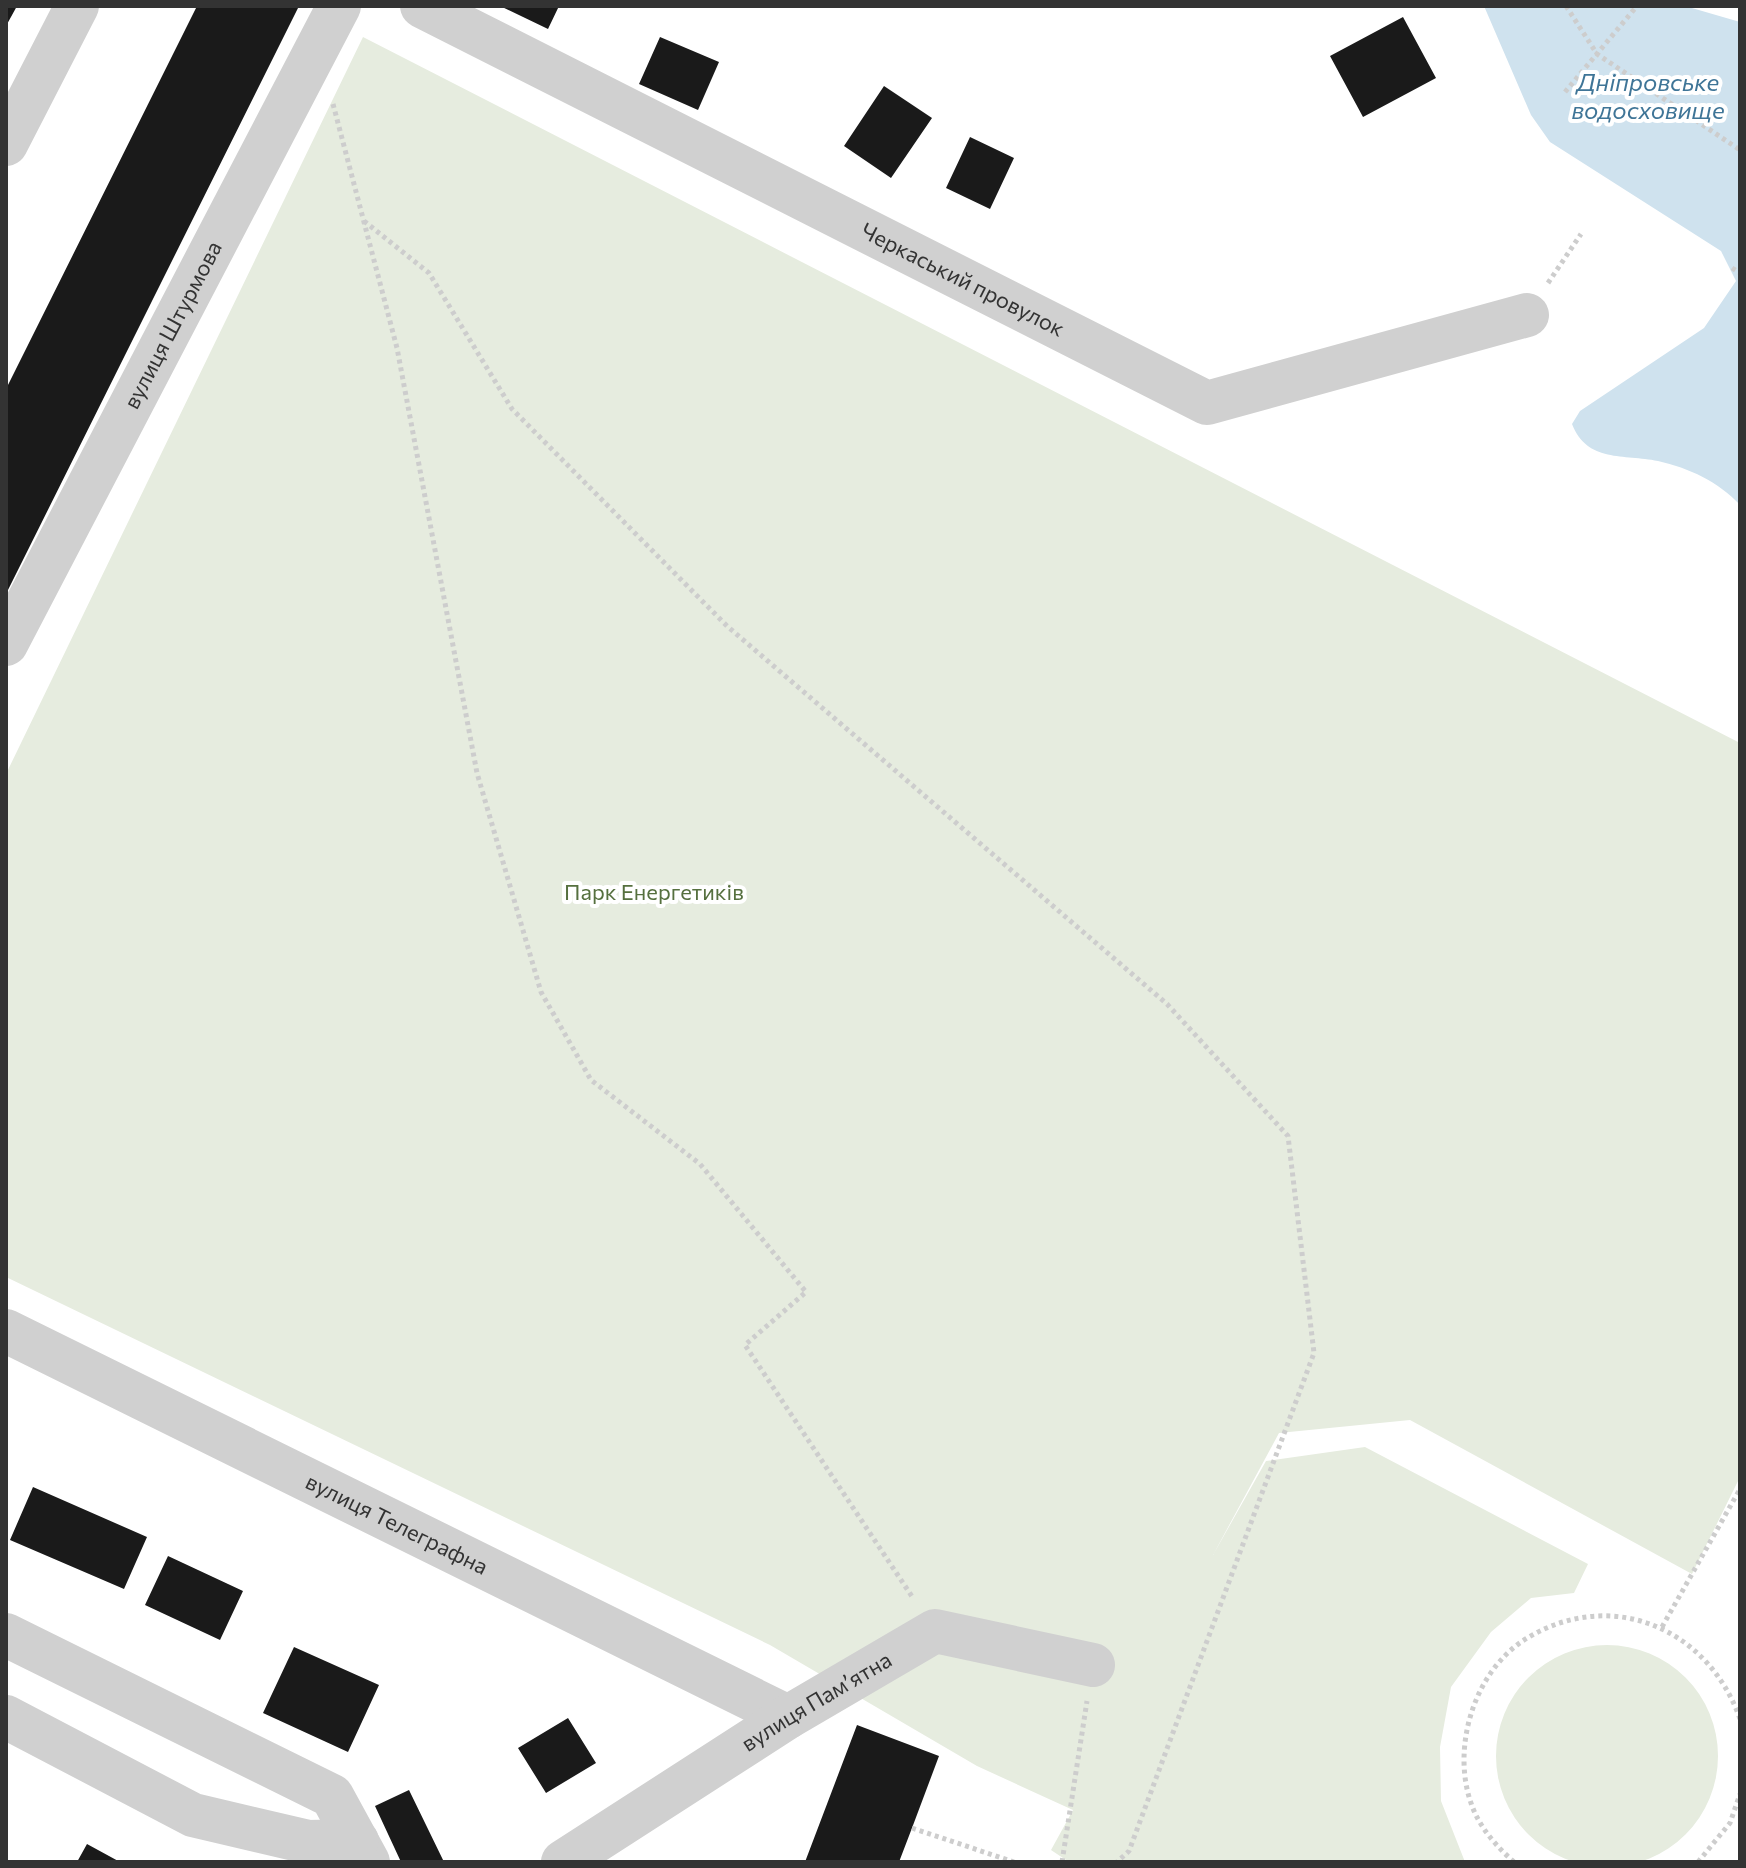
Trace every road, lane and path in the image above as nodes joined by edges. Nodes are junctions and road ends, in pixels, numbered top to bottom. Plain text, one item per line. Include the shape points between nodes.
1 (77, 6) edge
2 (339, 6) edge
3 (422, 6) edge
4 (1566, 6) edge
5 (1637, 6) edge
6 (317, 45) junction
7 (1597, 54) junction
8 (1565, 92) dead end
9 (6, 144) edge
10 (1740, 150) edge
11 (364, 221) junction
12 (1581, 234) dead end
13 (1732, 268) dead end
14 (1740, 273) edge
15 (1527, 315) joint
16 (6, 644) edge
17 (6, 1331) edge
18 (1740, 1489) edge
19 (1662, 1627) junction
20 (935, 1631) junction
21 (6, 1635) edge
22 (1093, 1665) joint
23 (6, 1717) edge
24 (788, 1717) junction
25 (1740, 1719) edge
26 (1740, 1794) edge
27 (912, 1828) dead end
28 (363, 1851) edge
29 (563, 1862) edge
30 (1014, 1862) edge
31 (1062, 1862) edge
32 (1117, 1862) edge
33 (1514, 1862) edge
34 (1698, 1862) edge

1 - 9 street
2 - 6 street, вулиця Штурмова
3 - 15 street, Черкаський провулок via 1207,403
4 - 7 path
5 - 7 path
6 - 11 path
6 - 16 street, вулиця Штурмова
7 - 8 path
7 - 10 path
11 - 20 path via 397,348 477,773 541,992 591,1080 700,1164 806,1292 745,1345
11 - 32 path via 429,273 512,409 727,626 1167,1004 1288,1136 1314,1353 1129,1851
12 - 15 path
13 - 14 path
17 - 24 street, вулиця Телеграфна
18 - 19 path
19 - 25 path via 1701,1652 1729,1688
19 - 33 path via 1617,1615 1559,1624 1527,1638 1493,1670 1470,1711 1463,1758 1471,1803 1494,1844
20 - 22 street
20 - 24 street, вулиця Пам’ятна
21 - 28 street via 332,1796
22 - 31 path
23 - 28 street via 193,1815
24 - 29 street, вулиця Пам’ятна
26 - 34 path via 1730,1823
27 - 30 path

